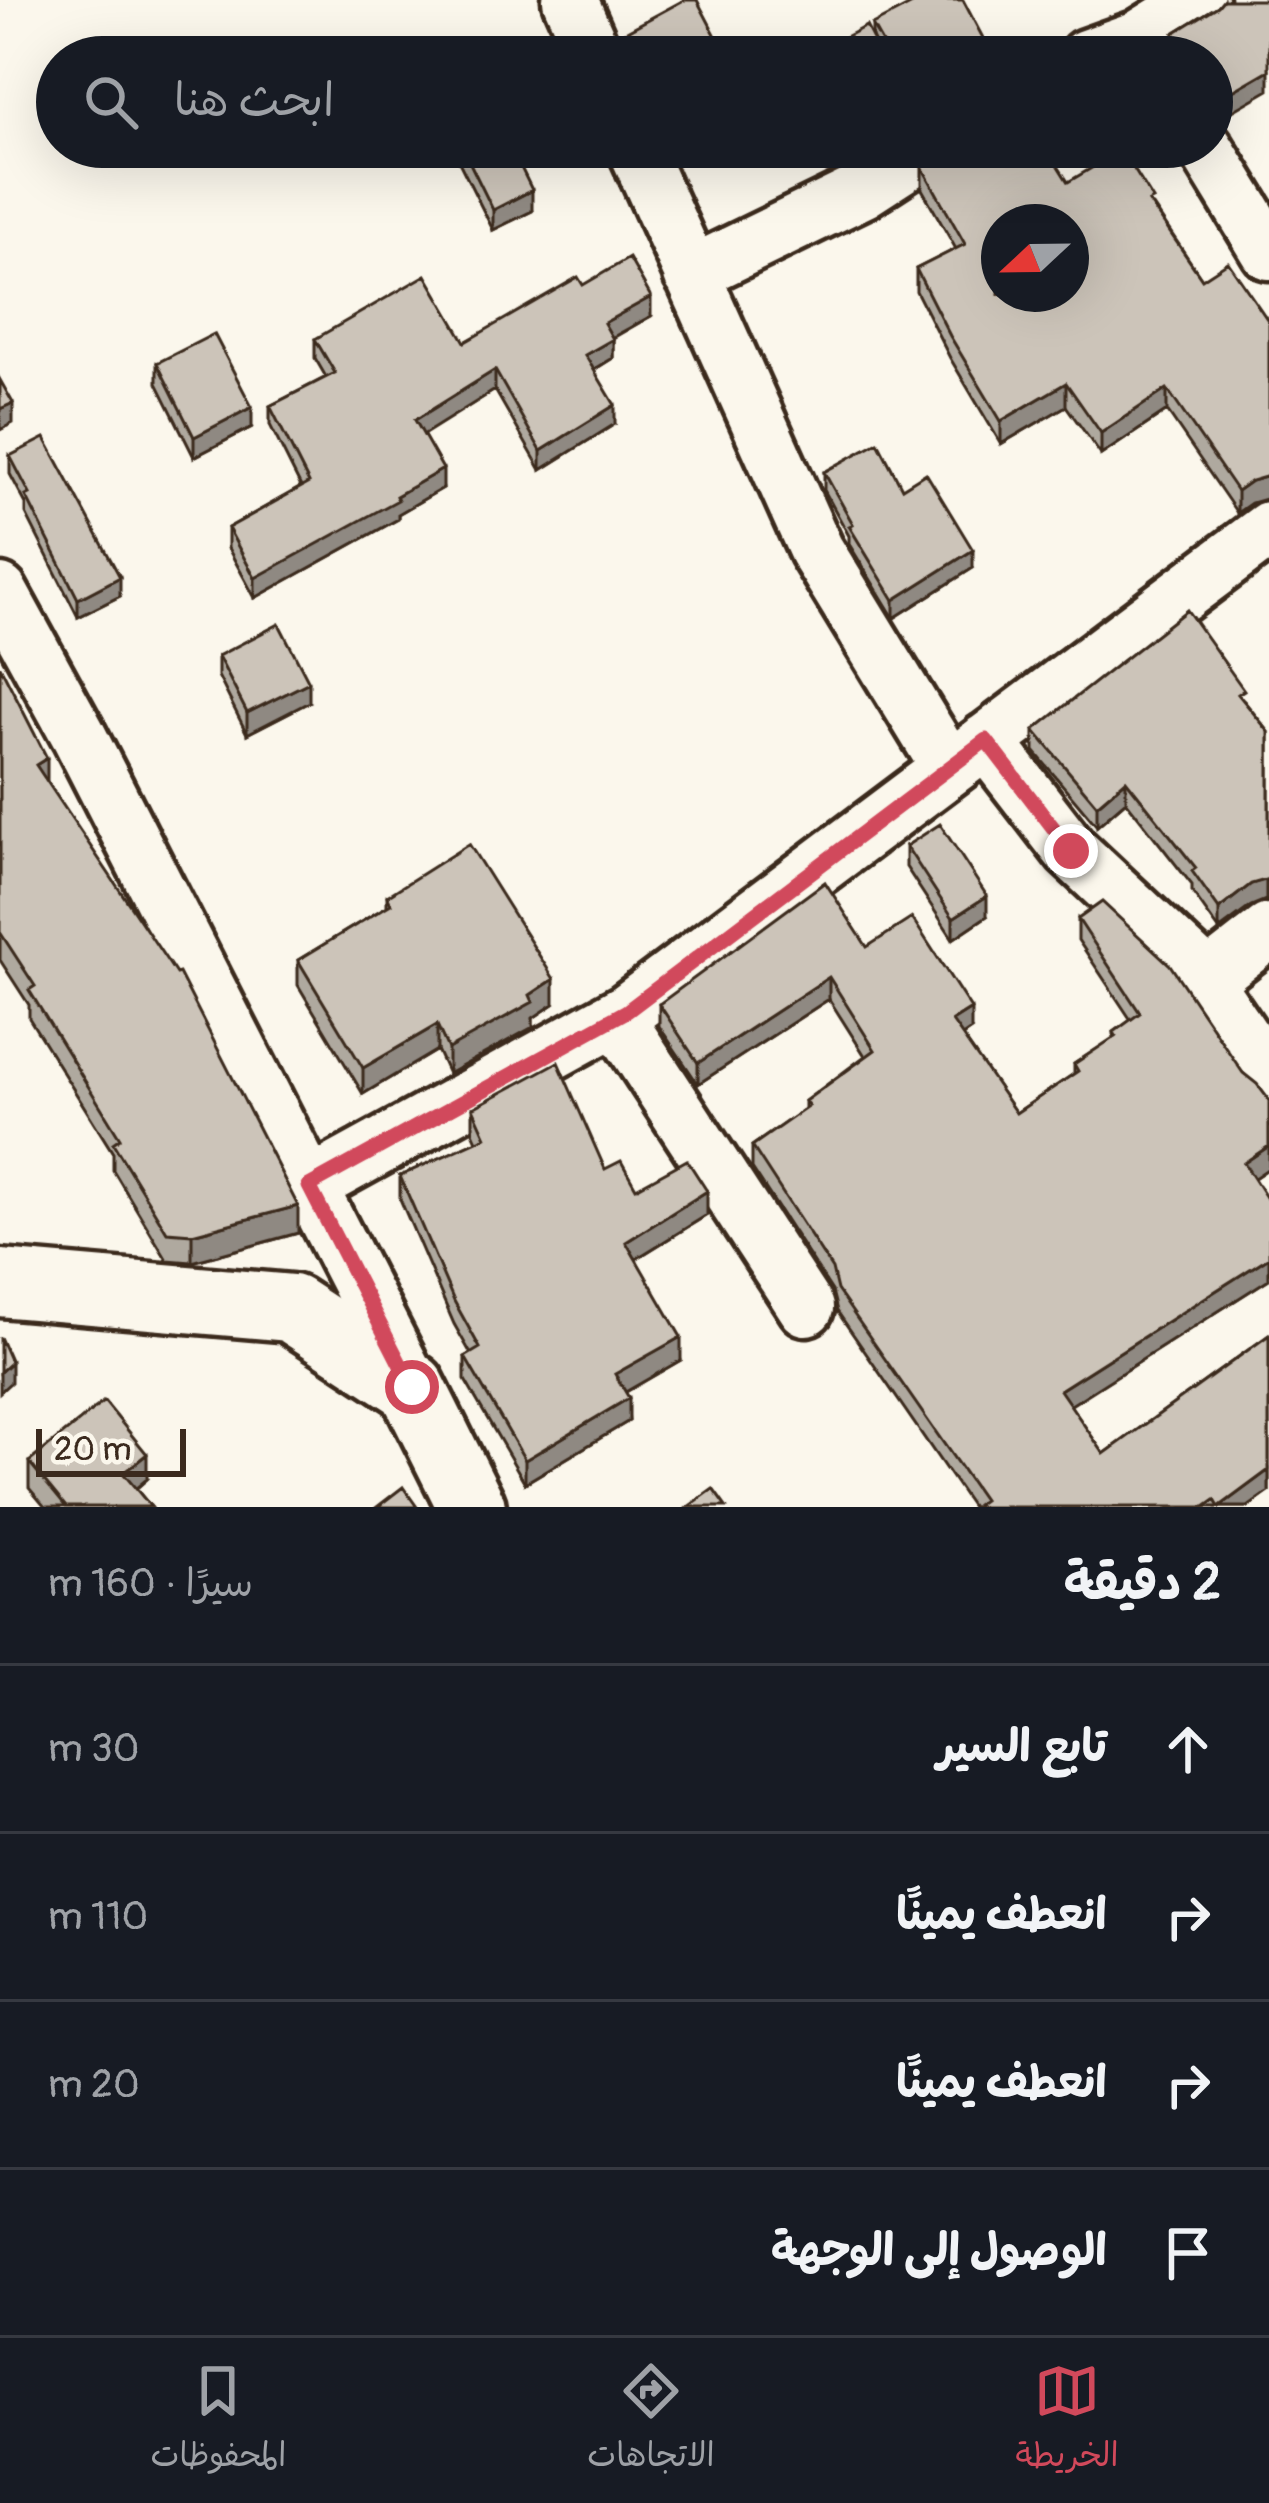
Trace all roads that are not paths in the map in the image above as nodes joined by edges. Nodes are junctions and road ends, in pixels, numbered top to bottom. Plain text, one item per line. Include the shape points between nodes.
1 (570, 0) edge
2 (1200, 0) edge
3 (1136, 32) edge
4 (586, 36) edge
5 (644, 168) edge
6 (897, 168) edge
7 (1218, 168) edge
8 (1269, 252) edge
9 (691, 274) junction
10 (1269, 529) edge
11 (0, 592) edge
12 (968, 754) junction
13 (1269, 931) edge
14 (1205, 981) junction
15 (616, 1017) junction
16 (1269, 1078) edge
17 (309, 1186) junction
18 (0, 1283) edge
19 (806, 1308) dead end
20 (412, 1387) junction
21 (472, 1507) edge

1 - 4 street
2 - 3 street
5 - 9 street
6 - 9 street
7 - 8 street
9 - 12 street via 816,550
10 - 12 street
11 - 17 street
12 - 14 street
12 - 15 street
13 - 14 street
14 - 16 street
15 - 17 street
15 - 19 street
17 - 20 street
18 - 20 street via 291,1308
20 - 21 street

